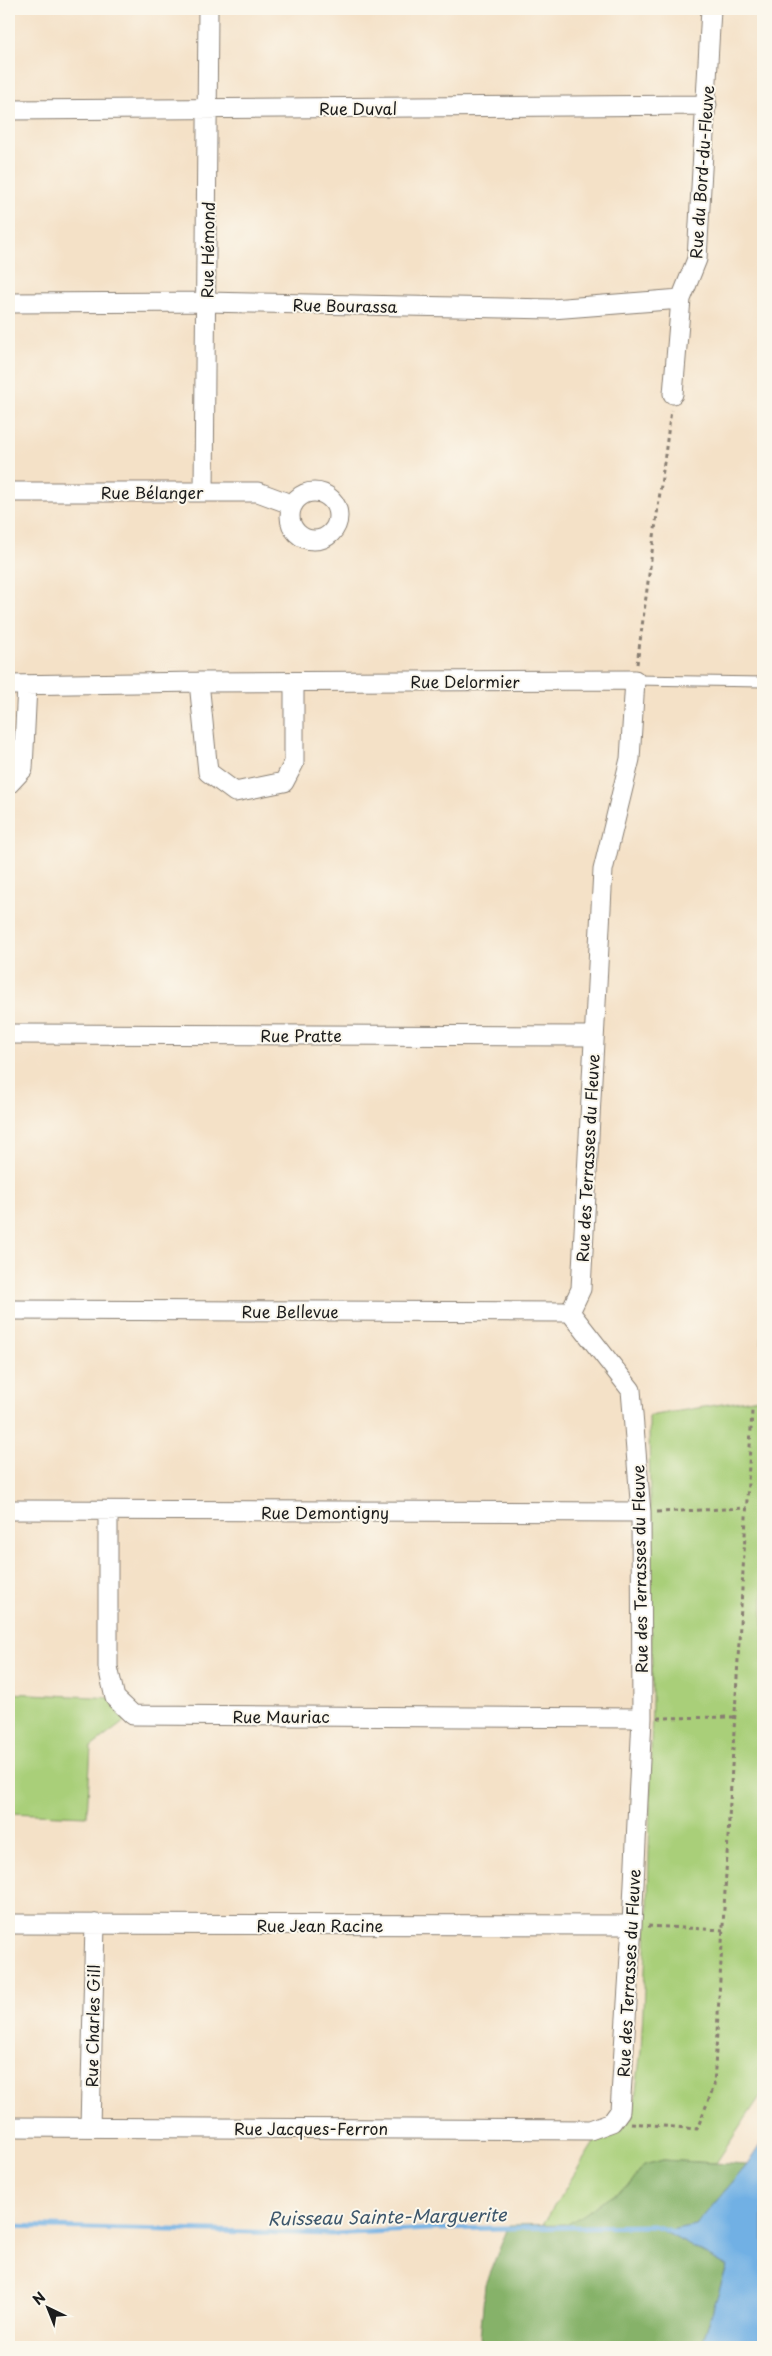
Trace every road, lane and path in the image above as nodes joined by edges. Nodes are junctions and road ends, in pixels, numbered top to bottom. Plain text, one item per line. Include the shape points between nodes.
1 (208, 9) edge
2 (711, 9) edge
3 (707, 106) junction
4 (208, 109) junction
5 (9, 110) edge
6 (682, 299) junction
7 (206, 302) junction
8 (9, 303) edge
9 (673, 394) joint
10 (9, 492) edge
11 (204, 492) junction
12 (293, 505) dead end
13 (635, 680) junction
14 (199, 682) junction
15 (763, 682) edge
16 (294, 683) junction
17 (18, 685) edge
18 (9, 784) edge
19 (9, 1034) edge
20 (594, 1036) junction
21 (9, 1310) edge
22 (570, 1312) junction
23 (752, 1410) dead end
24 (747, 1508) junction
25 (9, 1510) edge
26 (108, 1511) junction
27 (641, 1512) junction
28 (734, 1717) junction
29 (642, 1718) junction
30 (9, 1924) edge
31 (95, 1924) junction
32 (632, 1925) junction
33 (723, 1930) junction
34 (612, 2122) junction
35 (9, 2126) edge
36 (90, 2127) junction

1 - 4 street, Rue Hémond
2 - 3 street, Rue du Bord-du-Fleuve
3 - 4 street, Rue Duval
3 - 6 street, Rue du Bord-du-Fleuve via 696,259
4 - 5 street, Rue Duval
4 - 7 street, Rue Hémond
6 - 7 street, Rue Bourassa via 552,309
6 - 9 street, Rue du Bord-du-Fleuve
7 - 8 street, Rue Bourassa
7 - 11 street, Rue Hémond
9 - 13 path
10 - 11 street, Rue Bélanger
11 - 12 street, Rue Bélanger via 258,492
13 - 15 lane
13 - 16 street, Rue Delormier
13 - 20 street, Rue des Terrasses du Fleuve via 630,759 603,870
14 - 16 street, Rue Delormier
14 - 16 street via 208,772 235,792 284,782 291,770 294,764
14 - 17 street, Rue Delormier
17 - 18 street, Rue Delormier via 23,769
19 - 20 street, Rue Pratte
20 - 22 street, Rue des Terrasses du Fleuve via 581,1289
21 - 22 street, Rue Bellevue
22 - 27 street, Rue des Terrasses du Fleuve via 631,1390
23 - 24 path
24 - 27 path
24 - 28 path
25 - 26 street, Rue Demontigny
26 - 27 street, Rue Demontigny
26 - 29 street, Rue Mauriac via 108,1667 115,1698 133,1716
27 - 29 street, Rue des Terrasses du Fleuve
28 - 29 path
28 - 33 path
29 - 32 street, Rue des Terrasses du Fleuve
30 - 31 street, Rue Jean Racine
31 - 32 street, Rue Jean Racine
31 - 36 street, Rue Charles Gill
32 - 33 path
32 - 34 street, Rue des Terrasses du Fleuve via 620,2111
33 - 34 path via 714,2086 697,2129
34 - 36 street, Rue Jacques-Ferron via 590,2130
35 - 36 street, Rue Jacques-Ferron

